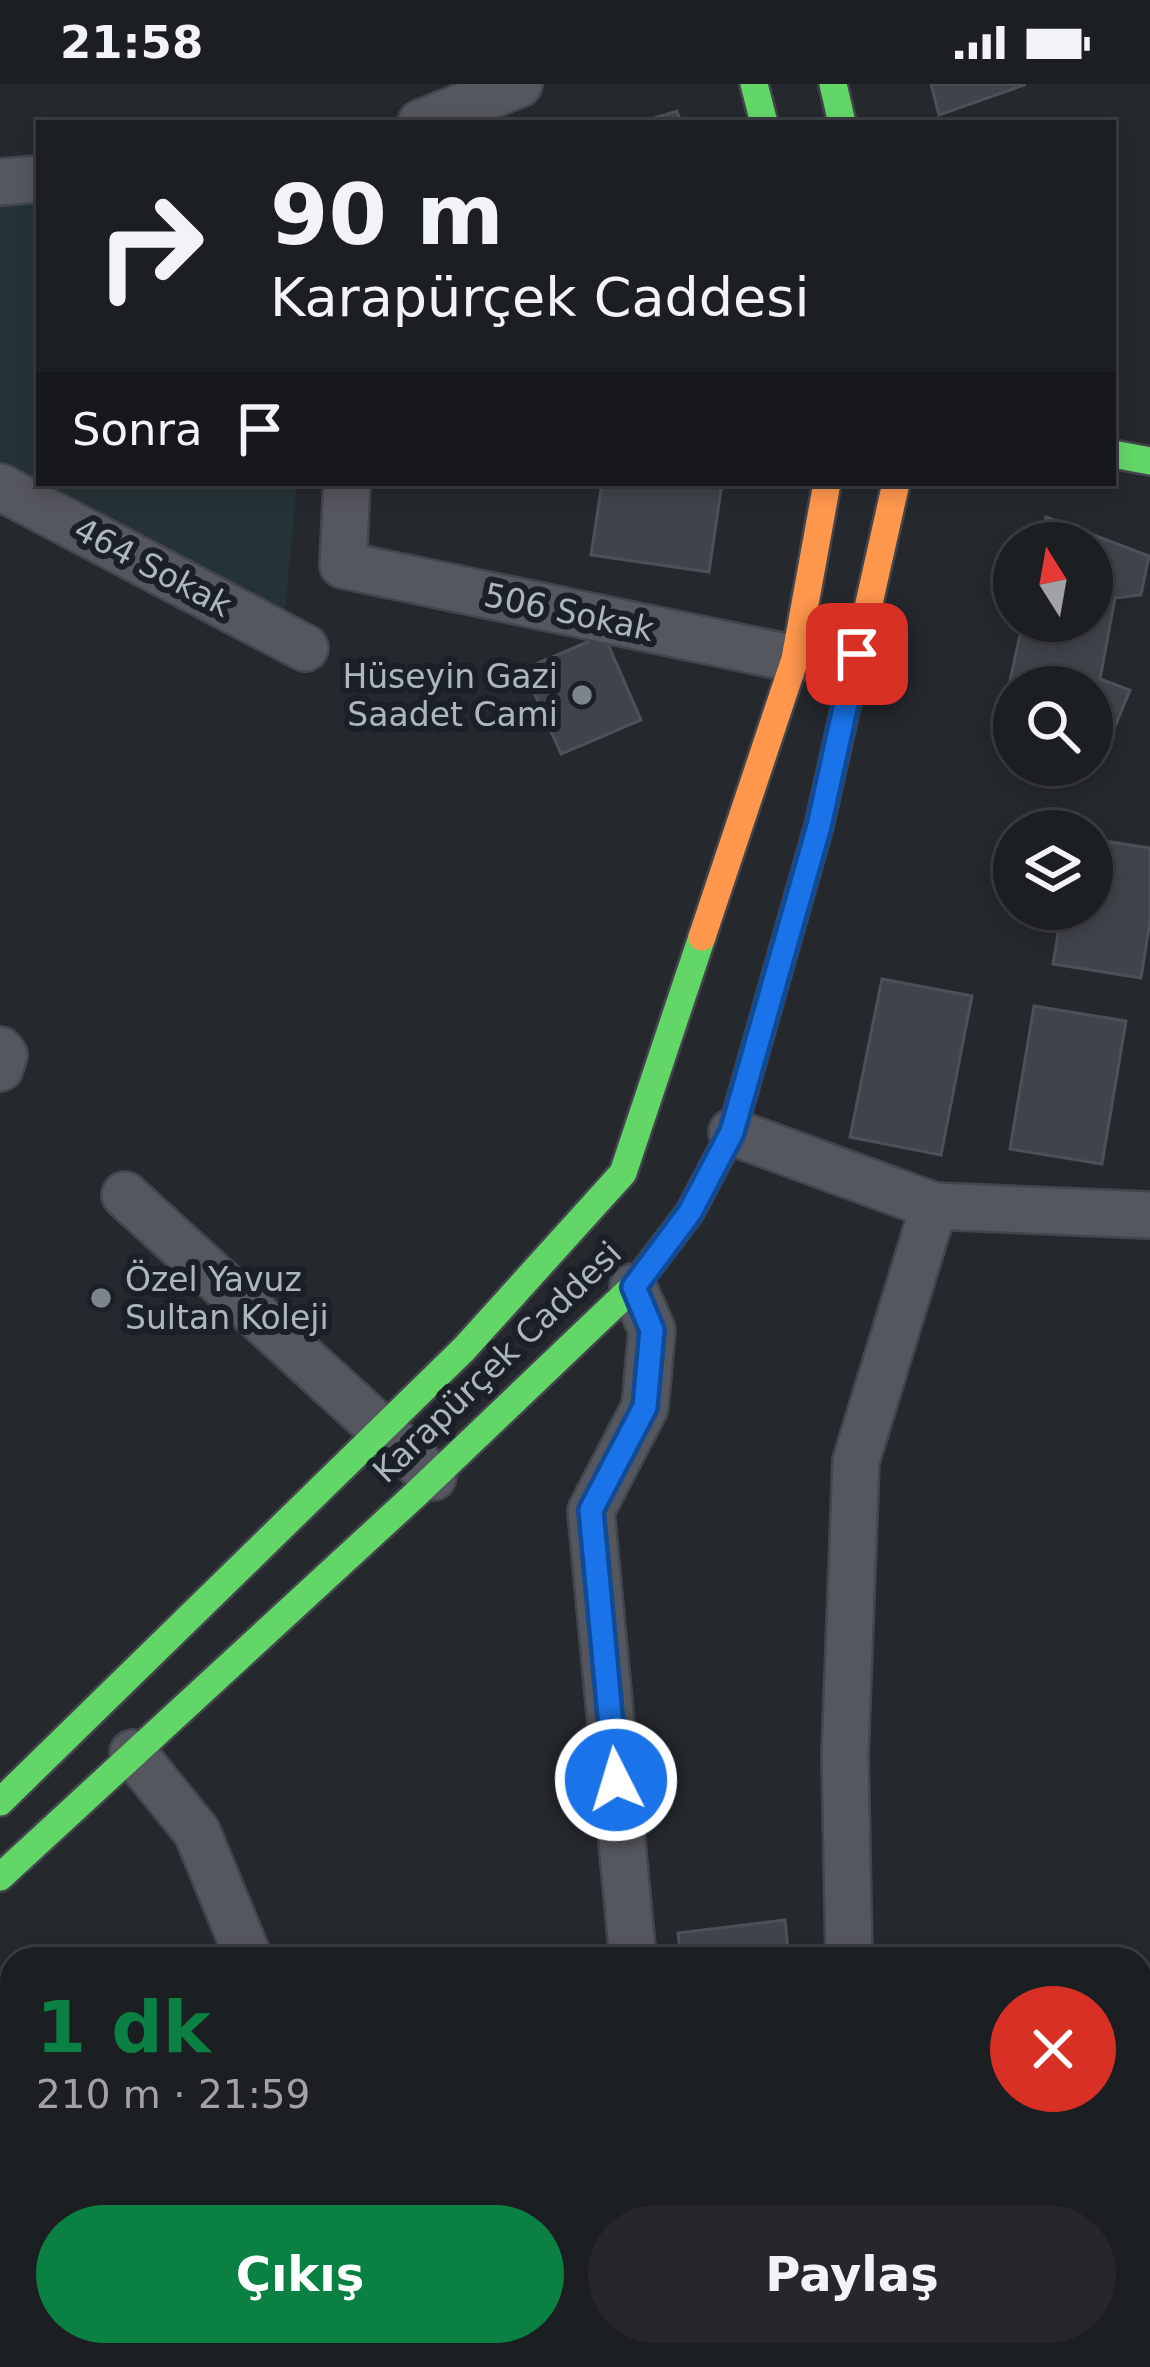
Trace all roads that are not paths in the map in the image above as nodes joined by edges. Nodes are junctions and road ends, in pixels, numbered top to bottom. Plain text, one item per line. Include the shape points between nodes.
1 (519, 84) edge
2 (754, 84) edge
3 (833, 84) edge
4 (429, 120) edge
5 (763, 120) edge
6 (841, 120) edge
7 (36, 179) edge
8 (0, 182) edge
9 (1116, 455) edge
10 (1150, 461) edge
11 (347, 486) edge
12 (826, 486) edge
13 (895, 486) edge
14 (0, 487) edge
15 (305, 648) dead end
16 (795, 659) junction
17 (0, 1050) edge
18 (0, 1068) edge
19 (732, 1132) junction
20 (125, 1195) dead end
21 (934, 1206) junction
22 (1150, 1215) edge
23 (634, 1287) junction
24 (380, 1431) junction
25 (433, 1477) junction
26 (134, 1753) junction
27 (0, 1802) edge
28 (0, 1877) edge
29 (244, 1947) edge
30 (632, 1947) edge
31 (848, 1947) edge

1 - 4 street
2 - 5 main road
3 - 6 main road
7 - 8 street
9 - 10 main road
11 - 16 street, 506 Sokak via 343,566
12 - 16 main road, Karapürçek Caddesi
13 - 19 main road, Karapürçek Caddesi via 819,826
14 - 15 street, 464 Sokak
16 - 24 main road, Karapürçek Caddesi via 622,1173
17 - 18 street
19 - 21 street
19 - 23 main road, Karapürçek Caddesi via 690,1212
20 - 24 street
21 - 22 street
21 - 31 street via 856,1461 845,1755
23 - 25 main road, Karapürçek Caddesi
23 - 30 street via 652,1330 645,1407 591,1510
24 - 25 street
24 - 27 main road, Karapürçek Caddesi
25 - 26 main road, Karapürçek Caddesi
26 - 28 main road, Karapürçek Caddesi
26 - 29 street via 197,1832

